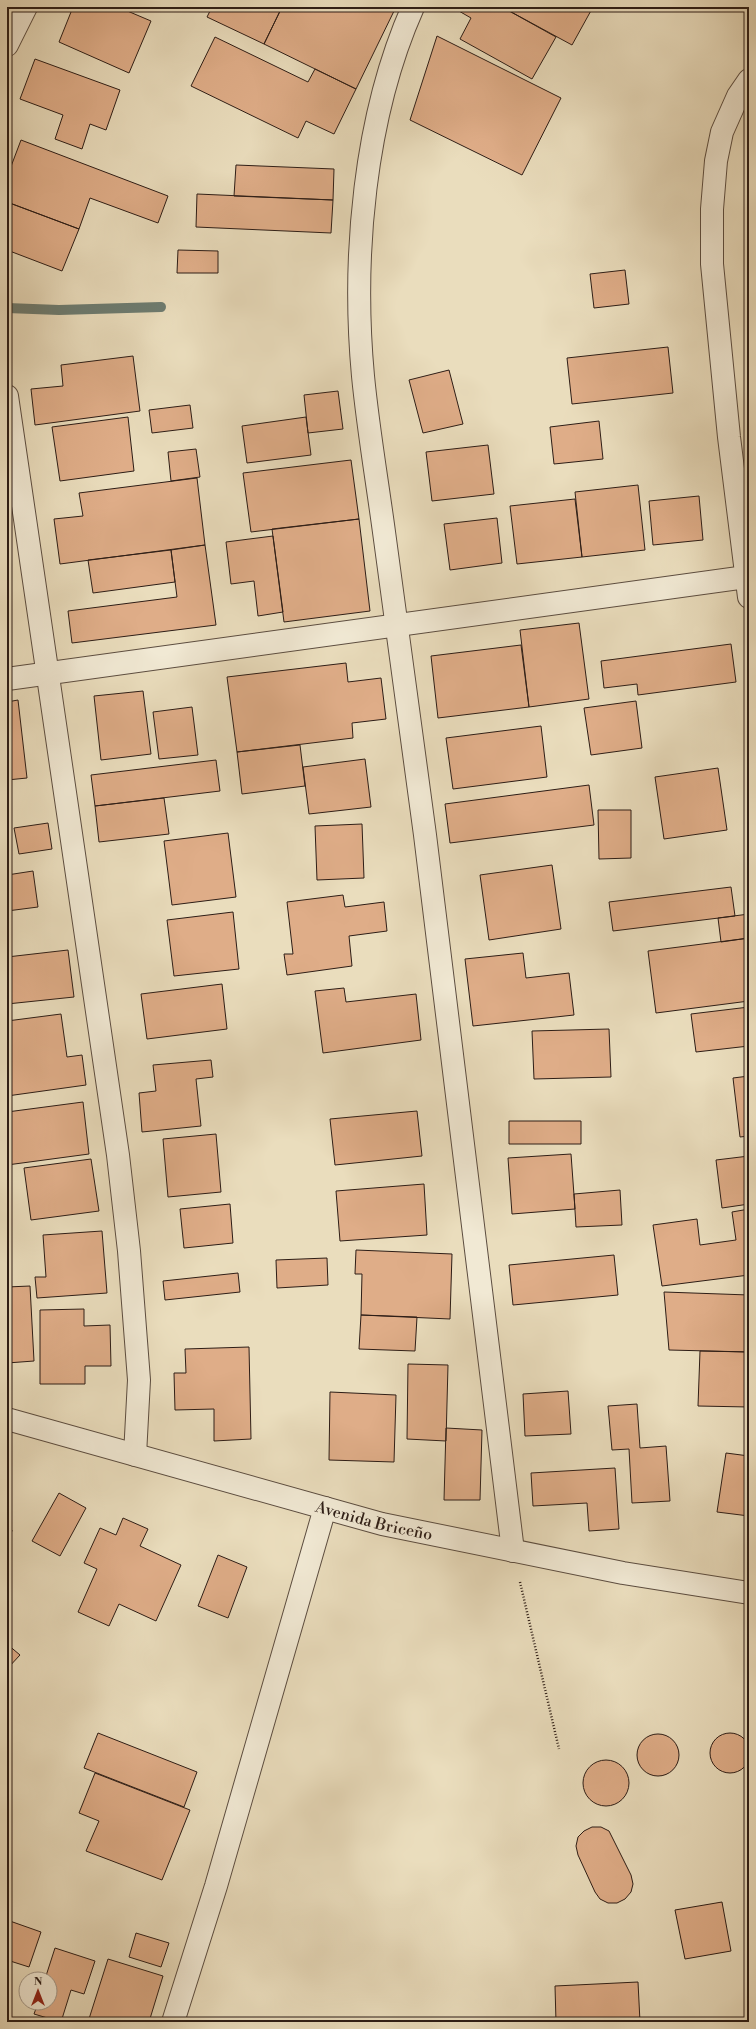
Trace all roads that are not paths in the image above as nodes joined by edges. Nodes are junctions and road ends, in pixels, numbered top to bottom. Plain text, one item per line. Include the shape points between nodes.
1 (26, 7) edge
2 (413, 7) edge
3 (7, 45) edge
4 (749, 80) edge
5 (7, 396) edge
6 (748, 587) edge
7 (396, 626) junction
8 (48, 674) junction
9 (7, 679) edge
10 (7, 1419) edge
11 (135, 1455) junction
12 (326, 1508) junction
13 (513, 1551) junction
14 (749, 1593) edge
15 (172, 2022) edge

1 - 3 street
2 - 7 street via 388,75 376,125 365,190 360,250 363,375
4 - 6 street via 738,96 722,132 716,161 712,209 712,264 730,444
5 - 8 street
6 - 7 street
7 - 8 street
7 - 13 street via 426,842
8 - 9 street
8 - 11 street via 117,1147 129,1252 139,1380
10 - 11 street, Avenida Briceño
11 - 12 street, Avenida Briceño
12 - 13 street, Avenida Briceño via 382,1524
12 - 15 street via 216,1886
13 - 14 street, Avenida Briceño via 623,1573

